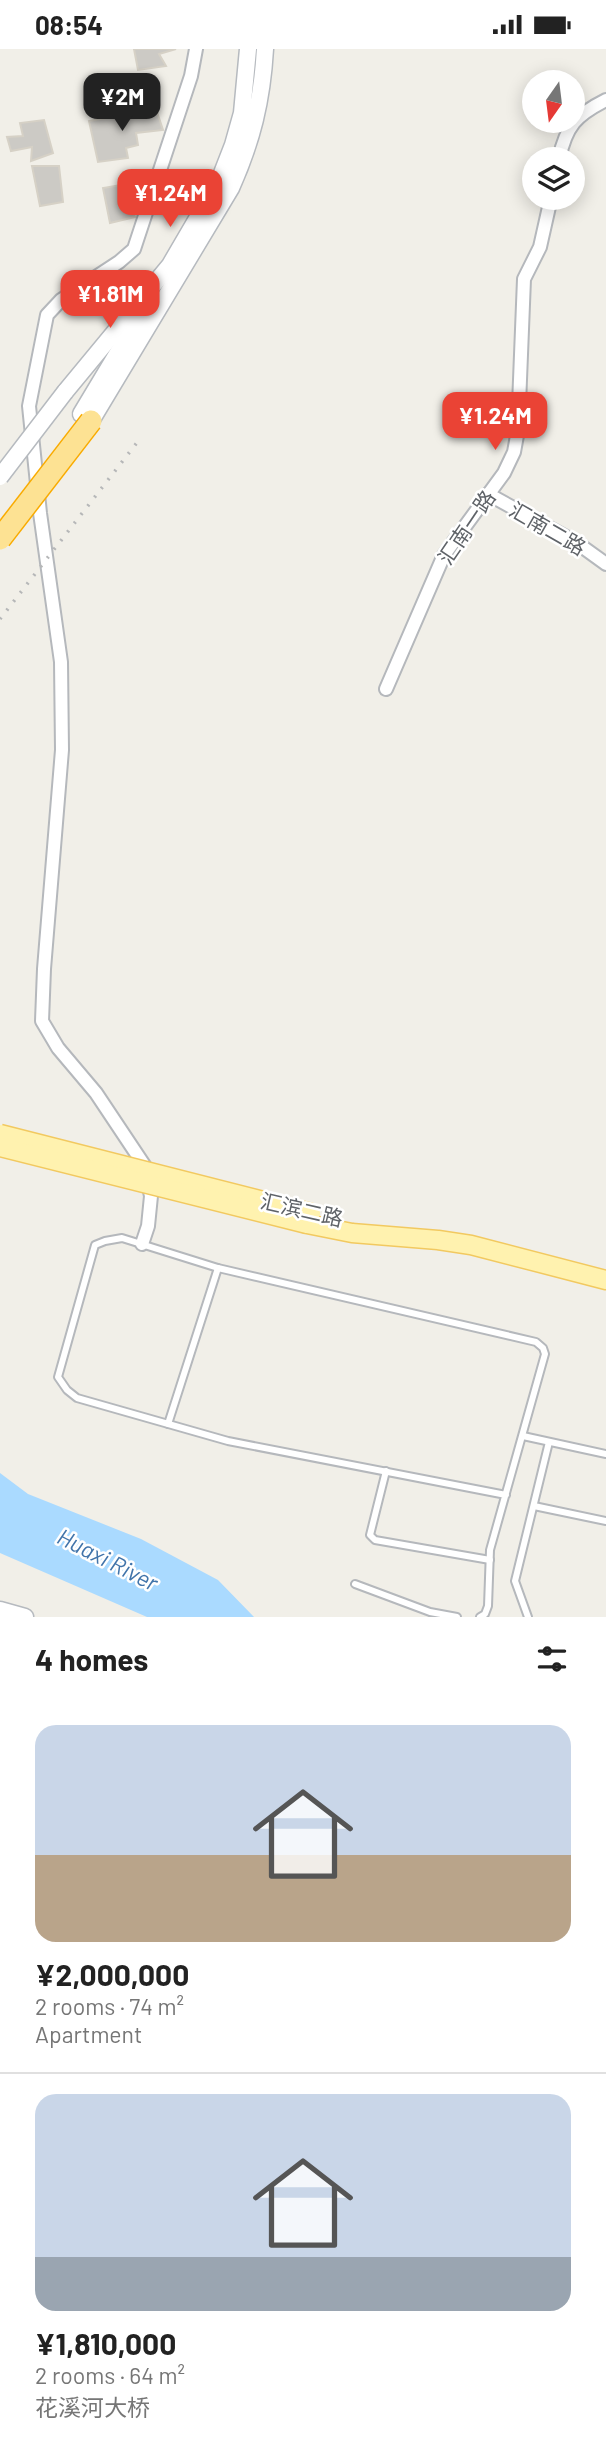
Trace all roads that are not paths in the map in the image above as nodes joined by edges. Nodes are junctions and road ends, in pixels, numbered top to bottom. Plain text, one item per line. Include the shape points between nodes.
1 (196, 49) edge
2 (248, 49) edge
3 (265, 49) edge
4 (606, 100) edge
5 (562, 147) edge
6 (548, 210) edge
7 (170, 265) junction
8 (86, 417) junction
9 (0, 477) edge
10 (488, 494) junction
11 (0, 519) edge
12 (0, 539) edge
13 (606, 564) edge
14 (386, 689) dead end
15 (0, 1134) edge
16 (0, 1147) edge
17 (309, 1219) junction
18 (471, 1239) junction
19 (142, 1244) junction
20 (218, 1268) junction
21 (606, 1269) edge
22 (606, 1280) edge
23 (168, 1423) junction
24 (523, 1436) junction
25 (549, 1442) junction
26 (606, 1454) edge
27 (386, 1471) junction
28 (506, 1495) junction
29 (534, 1506) junction
30 (606, 1521) edge
31 (490, 1560) junction
32 (355, 1584) dead end
33 (0, 1610) edge
34 (25, 1617) edge
35 (457, 1617) edge
36 (480, 1617) edge
37 (528, 1617) edge

1 - 19 street via 134,249 47,315 29,406 61,662 62,750 42,1021 144,1165 151,1196
2 - 7 main road via 242,113 233,145 219,181
3 - 8 main road via 257,116 231,188
4 - 5 street via 585,110
6 - 10 street, 汇南一路 via 540,247 524,279 514,452
7 - 8 main road
7 - 9 main road, bridge
8 - 11 highway
8 - 12 highway, bridge
10 - 13 street, 汇南二路
10 - 14 street, 汇南一路 via 444,555
15 - 17 main road, 汇滨二路, bridge
16 - 17 main road, 汇滨二路, bridge
17 - 18 main road, 汇滨二路 via 438,1228
18 - 21 main road, 汇滨二路
18 - 22 main road, 汇滨二路
19 - 20 lane
19 - 23 lane via 122,1238 95,1245 58,1377 77,1398
20 - 23 lane
20 - 24 lane via 536,1342 545,1354
23 - 27 lane via 228,1441
24 - 25 lane
24 - 28 lane
25 - 26 lane
25 - 29 lane
27 - 28 lane
27 - 31 lane via 370,1535 375,1540
28 - 31 lane
29 - 30 lane
29 - 37 lane via 515,1581
31 - 36 lane via 488,1606
32 - 35 lane via 430,1612
33 - 34 main road

